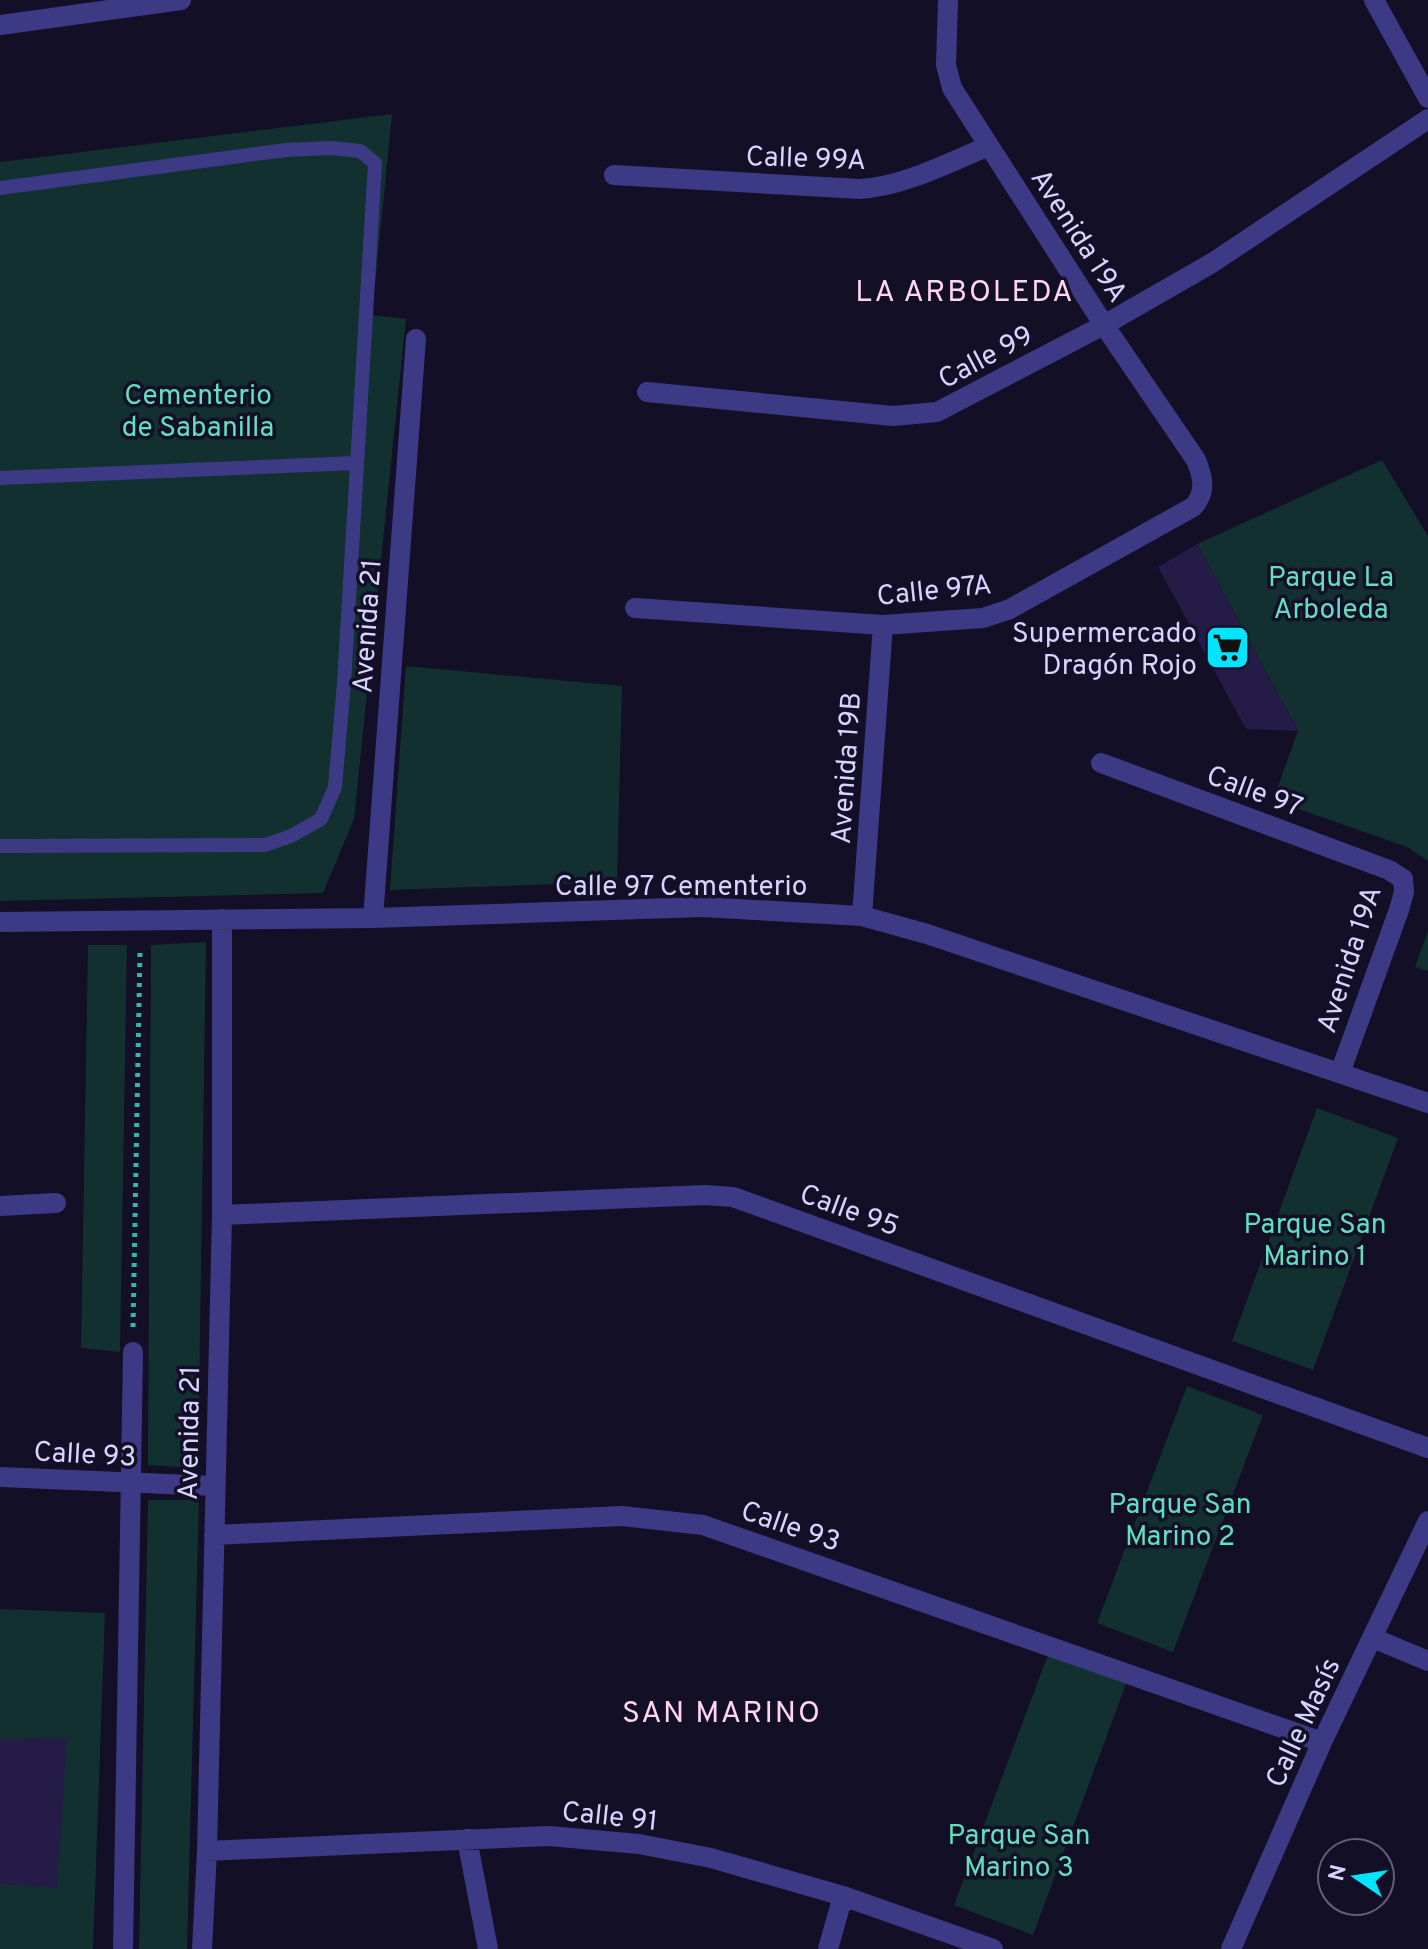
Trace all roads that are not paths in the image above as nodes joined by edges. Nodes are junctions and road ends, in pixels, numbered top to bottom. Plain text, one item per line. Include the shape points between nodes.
1 (181, 0) edge
2 (948, 0) edge
3 (1374, 0) edge
4 (0, 25) edge
5 (1428, 98) edge
6 (1428, 119) edge
7 (989, 146) junction
8 (614, 175) dead end
9 (0, 188) edge
10 (1104, 325) junction
11 (416, 339) dead end
12 (647, 392) dead end
13 (356, 463) junction
14 (0, 478) edge
15 (1203, 489) joint
16 (635, 608) dead end
17 (883, 625) junction
18 (1101, 763) dead end
19 (0, 846) edge
20 (1389, 870) joint
21 (862, 916) junction
22 (373, 918) junction
23 (222, 919) junction
24 (0, 922) edge
25 (1340, 1073) junction
26 (1428, 1103) edge
27 (56, 1203) dead end
28 (0, 1206) edge
29 (222, 1215) junction
30 (133, 1352) road end
31 (1428, 1448) edge
32 (0, 1477) edge
33 (131, 1484) junction
34 (215, 1486) junction
35 (1428, 1521) edge
36 (214, 1535) junction
37 (1373, 1638) junction
38 (1428, 1661) edge
39 (1322, 1742) junction
40 (467, 1839) junction
41 (207, 1851) junction
42 (843, 1896) junction
43 (123, 1949) edge
44 (202, 1949) edge
45 (488, 1949) edge
46 (828, 1949) edge
47 (993, 1949) edge
48 (1231, 1949) edge

1 - 4 street
2 - 7 street, Avenida 19A via 949,81
3 - 5 street
6 - 10 street, Calle 99 via 1212,263
7 - 8 street, Calle 99A via 881,188
7 - 10 street, Avenida 19A
9 - 13 lane via 286,150 360,151 375,163
10 - 12 street, Calle 99 via 924,415
10 - 15 street, Avenida 19A via 1196,460
11 - 22 street, Avenida 21
13 - 14 lane
13 - 19 lane via 335,787 321,819 265,845
15 - 17 street, Calle 97A via 1193,507 998,614
16 - 17 street, Calle 97A
17 - 21 street, Avenida 19B
18 - 20 street, Calle 97
20 - 25 street, Avenida 19A via 1403,879 1404,892
21 - 22 street, Calle 97 Cementerio via 702,907
21 - 25 street, Calle 97 Cementerio
22 - 23 street, Calle 97 Cementerio
23 - 24 street, Calle 97 Cementerio
23 - 29 street, Avenida 21
25 - 26 street, Calle 97 Cementerio
27 - 28 street
29 - 31 street, Calle 95 via 733,1197
29 - 34 street, Avenida 21
30 - 33 street, Avenida 21
32 - 33 street, Calle 93
33 - 34 street, Calle 93
33 - 43 street, Avenida 21
34 - 36 street, Avenida 21
35 - 37 street, Calle Masís
36 - 39 street, Calle 93 via 622,1516 703,1525
36 - 41 street, Avenida 21
37 - 38 street
37 - 39 street, Calle Masís
39 - 48 street, Calle Masís
40 - 41 street, Calle 91
40 - 42 street, Calle 91 via 549,1836 639,1844 711,1858
40 - 45 street
41 - 44 street, Avenida 21
42 - 46 street
42 - 47 street, Calle 91

